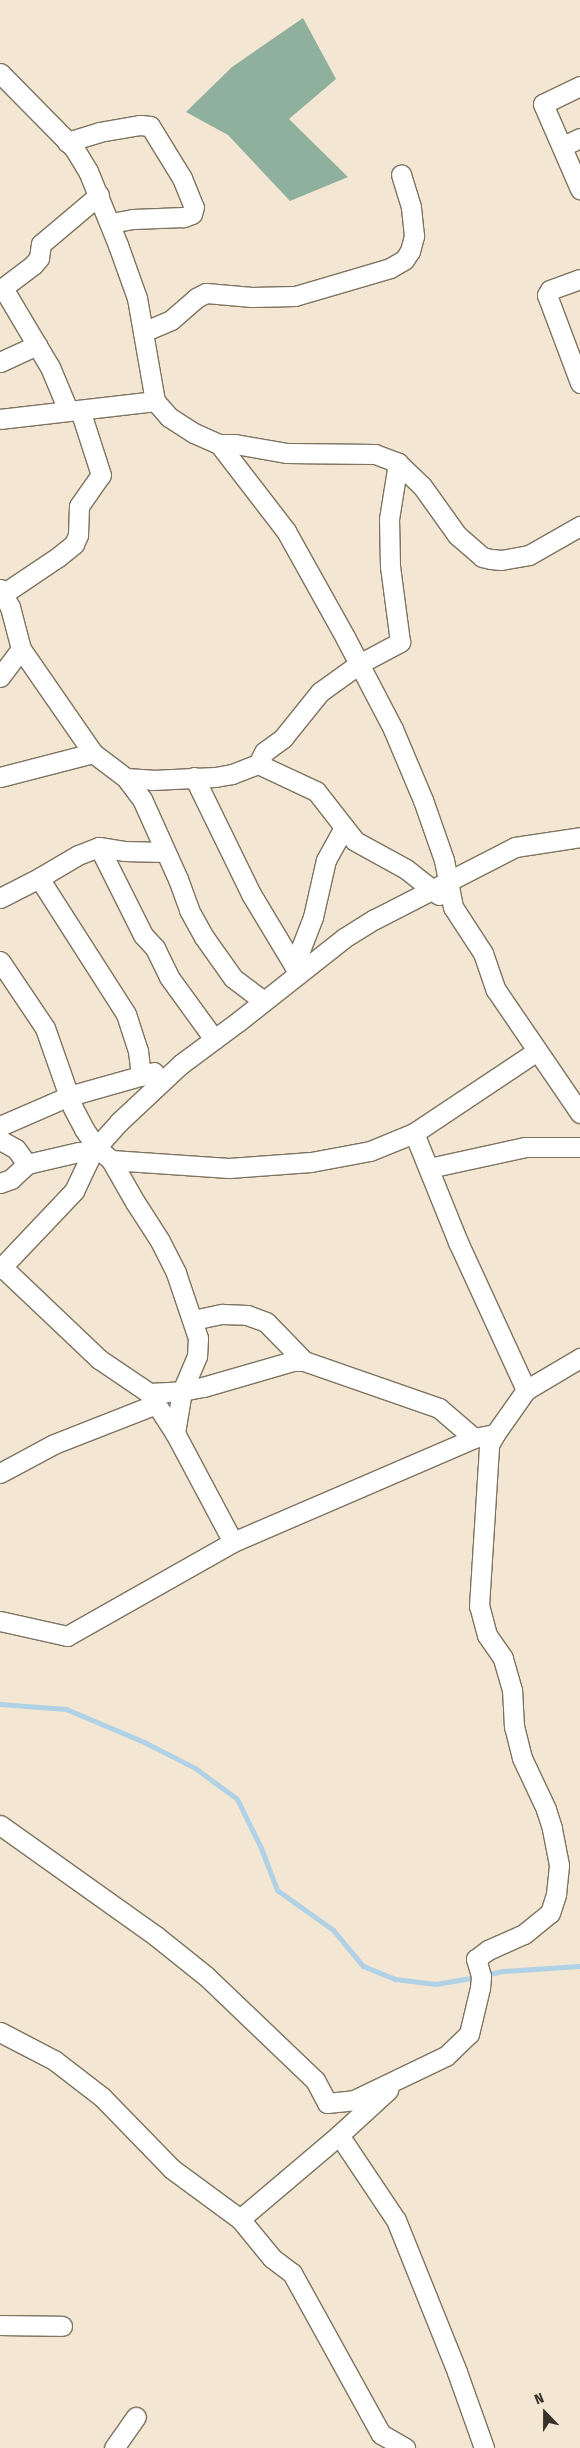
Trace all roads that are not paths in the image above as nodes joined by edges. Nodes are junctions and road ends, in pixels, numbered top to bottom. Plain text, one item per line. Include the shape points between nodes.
1 (0, 73) edge
2 (580, 86) edge
3 (580, 138) edge
4 (67, 142) junction
5 (563, 146) junction
6 (401, 174) dead end
7 (580, 189) edge
8 (99, 195) junction
9 (110, 223) junction
10 (580, 279) edge
11 (2, 289) edge
12 (143, 332) junction
13 (37, 345) junction
14 (0, 362) edge
15 (580, 382) edge
16 (155, 401) junction
17 (74, 410) junction
18 (0, 419) edge
19 (219, 444) junction
20 (398, 463) junction
21 (580, 526) edge
22 (1, 592) edge
23 (20, 649) junction
24 (359, 664) junction
25 (0, 677) edge
26 (94, 753) junction
27 (258, 764) junction
28 (0, 777) edge
29 (194, 777) junction
30 (126, 778) junction
31 (344, 828) junction
32 (580, 837) edge
33 (99, 847) junction
34 (165, 852) junction
35 (39, 878) junction
36 (449, 880) junction
37 (431, 889) junction
38 (0, 898) edge
39 (454, 906) junction
40 (0, 961) edge
41 (296, 970) junction
42 (6, 983) edge
43 (263, 1001) junction
44 (214, 1039) junction
45 (537, 1051) junction
46 (181, 1064) junction
47 (141, 1076) junction
48 (68, 1096) junction
49 (580, 1113) edge
50 (0, 1126) edge
51 (414, 1133) junction
52 (0, 1140) edge
53 (580, 1147) edge
54 (93, 1151) junction
55 (111, 1160) junction
56 (27, 1164) junction
57 (429, 1168) junction
58 (0, 1184) edge
59 (0, 1267) edge
60 (193, 1320) junction
61 (580, 1358) edge
62 (304, 1361) junction
63 (526, 1390) junction
64 (182, 1391) junction
65 (153, 1399) junction
66 (175, 1432) junction
67 (495, 1434) junction
68 (474, 1438) junction
69 (0, 1473) edge
70 (233, 1542) junction
71 (0, 1621) edge
72 (0, 1826) edge
73 (0, 2032) edge
74 (393, 2083) junction
75 (339, 2135) junction
76 (240, 2219) junction
77 (0, 2325) edge
78 (62, 2326) dead end
79 (136, 2417) dead end
80 (400, 2447) edge
81 (114, 2448) edge
82 (484, 2448) edge

1 - 4 street
2 - 5 street via 544,104
3 - 5 street
4 - 8 street via 88,171
4 - 9 street via 99,132 150,126 182,178 194,208 192,214 184,217
5 - 7 street
6 - 12 street via 414,236 404,260 390,268 295,296 206,293 171,320
8 - 9 street
8 - 11 street via 41,244 39,258 33,265
9 - 12 street via 137,298
10 - 15 street via 550,290 547,296
11 - 13 street
12 - 16 street
13 - 14 street
13 - 17 street
16 - 17 street
16 - 19 street via 169,417
17 - 18 street
17 - 22 street via 101,476 79,506 78,535 74,544 58,557
19 - 20 street via 287,453 375,454
19 - 24 street via 286,531
20 - 21 street via 422,486 458,535 482,556 502,560 528,554
20 - 24 street via 389,520 390,566 400,642
22 - 23 street via 10,607
23 - 25 street
23 - 26 street
24 - 27 street via 320,692 283,738 264,752
24 - 36 street via 393,729 423,800
26 - 28 street
26 - 30 street
27 - 29 street via 215,778
27 - 31 street via 316,791
29 - 30 street
29 - 41 street via 251,894
30 - 34 street via 142,799
31 - 37 street via 355,840 406,869
31 - 41 street via 326,860
32 - 36 street via 514,847
33 - 34 street
33 - 35 street via 78,855
33 - 44 street via 143,934 155,948 169,977
34 - 43 street via 189,910 218,959 233,978
35 - 38 street
35 - 47 street via 126,1014 138,1051
36 - 37 street
36 - 39 street
37 - 39 street
37 - 41 street via 344,938
39 - 45 street via 483,953 496,990
40 - 42 street
41 - 43 street
42 - 48 street via 45,1028
43 - 44 street
44 - 46 street
45 - 49 street
45 - 51 street
46 - 47 street
46 - 54 street
47 - 48 street
48 - 50 street
48 - 54 street
51 - 55 street via 370,1151 311,1162 229,1168
51 - 57 street
52 - 56 street via 16,1149
53 - 57 street via 525,1147
54 - 55 street
54 - 56 street
54 - 59 street via 74,1191
55 - 60 street via 160,1241
56 - 58 street via 11,1179
57 - 63 street via 458,1242
59 - 65 street via 100,1359
60 - 62 street via 222,1314 247,1315 266,1322
60 - 64 street via 198,1338 197,1356
61 - 63 street
62 - 64 street via 293,1361
62 - 68 street via 439,1408
63 - 67 street
64 - 65 street
64 - 66 street
65 - 66 street
65 - 69 street via 54,1444
66 - 70 street
67 - 68 street
67 - 74 street via 489,1445 479,1606 487,1635 502,1658 512,1690 514,1726 522,1758 552,1828 559,1864 556,1894 550,1912 524,1934 476,1959 481,1976 480,1988 469,2034 446,2056
68 - 70 street
70 - 71 street via 67,1636
72 - 74 street via 156,1936 206,1976 315,2080 327,2103 354,2100
73 - 76 street via 54,2060 102,2096 172,2169
74 - 75 street
75 - 76 street
75 - 82 street via 396,2220
76 - 80 street via 272,2258 292,2273 328,2334 370,2418 381,2434
77 - 78 street
79 - 81 street

